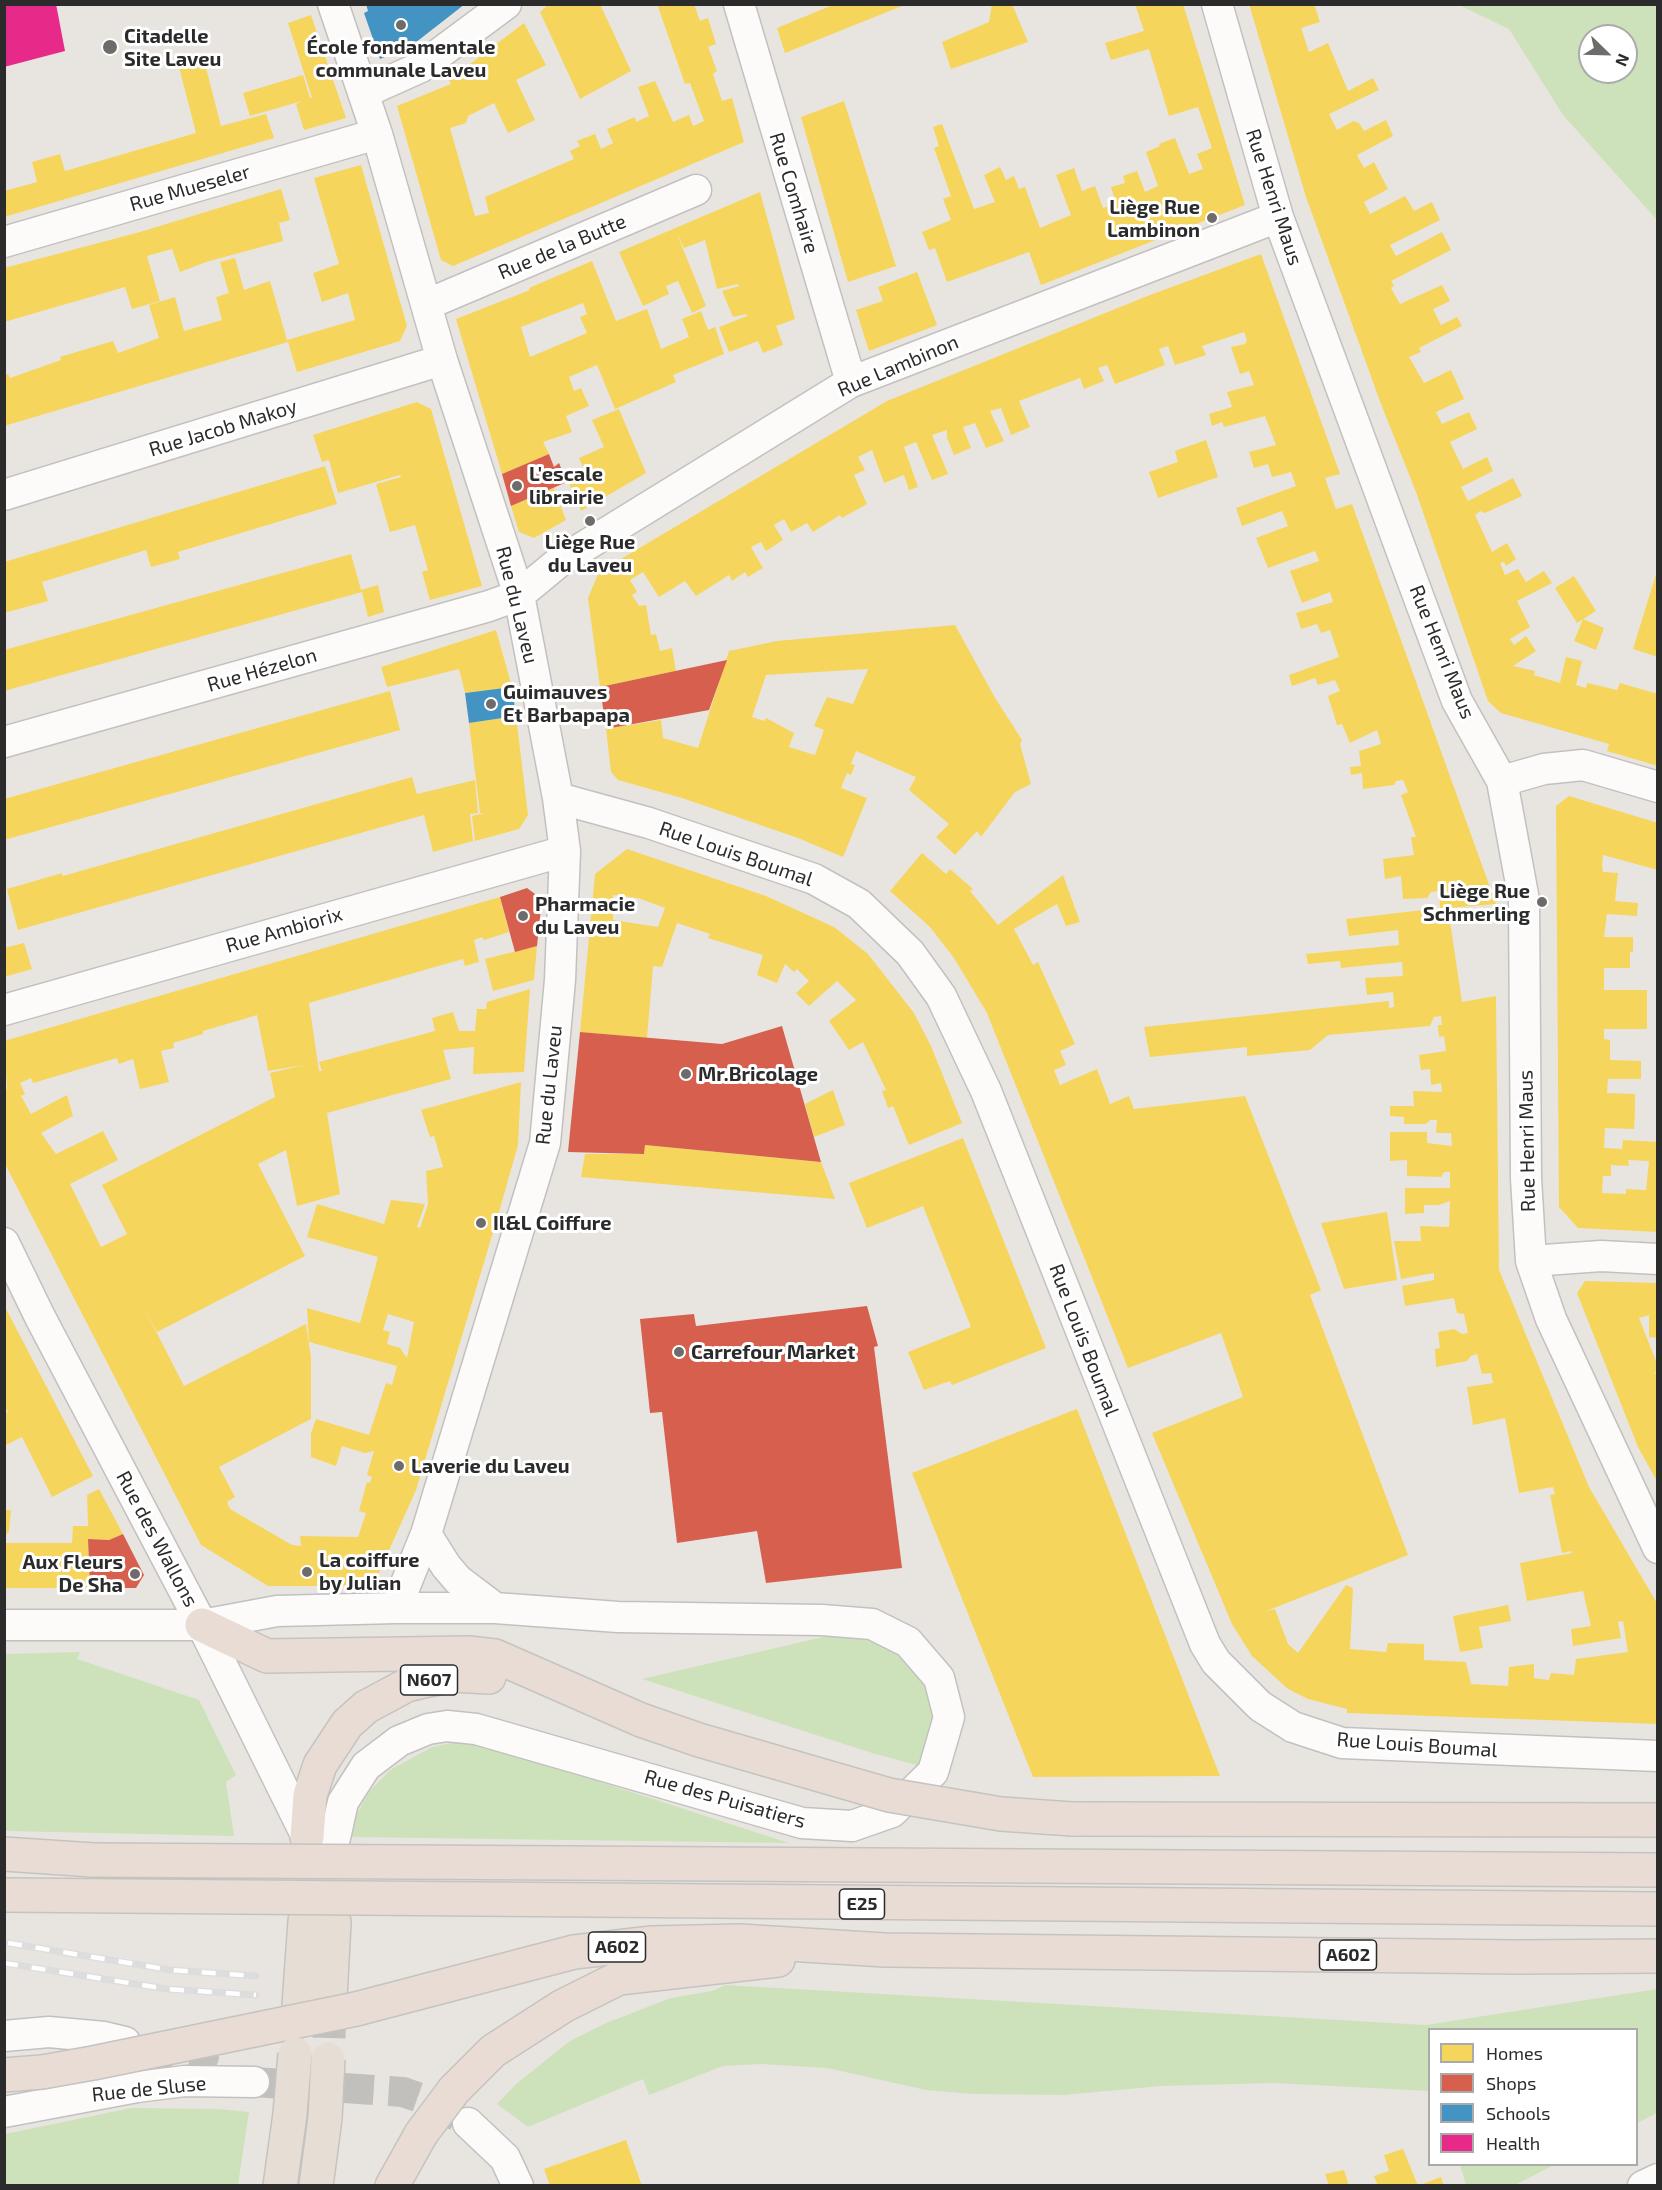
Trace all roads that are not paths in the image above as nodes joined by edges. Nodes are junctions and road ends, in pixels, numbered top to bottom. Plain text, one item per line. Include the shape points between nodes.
1 (333, 4) edge
2 (506, 4) edge
3 (739, 4) edge
4 (1217, 4) edge
5 (363, 93) junction
6 (377, 134) junction
7 (696, 190) dead end
8 (1278, 217) junction
9 (4, 242) edge
10 (428, 304) junction
11 (442, 360) junction
12 (851, 382) junction
13 (4, 495) edge
14 (519, 595) junction
15 (4, 742) edge
16 (1502, 781) junction
17 (1658, 787) edge
18 (558, 798) junction
19 (565, 851) junction
20 (4, 1010) edge
21 (4, 1243) edge
22 (1658, 1259) edge
23 (1532, 1261) junction
24 (426, 1534) junction
25 (1658, 1548) edge
26 (396, 1608) junction
27 (495, 1608) junction
28 (4, 1625) edge
29 (202, 1625) junction
30 (641, 1720) junction
31 (1658, 1756) edge
32 (1658, 1820) edge
33 (321, 1837) junction
34 (4, 1854) edge
35 (1658, 1870) edge
36 (4, 1895) edge
37 (1658, 1910) edge
38 (319, 1922) dead end
39 (885, 1950) junction
40 (1658, 1956) edge
41 (329, 2004) junction
42 (50, 2032) junction
43 (4, 2036) edge
44 (125, 2042) tunnel mouth
45 (296, 2049) tunnel mouth
46 (329, 2049) tunnel mouth
47 (4, 2054) edge
48 (215, 2071) tunnel mouth
49 (4, 2075) edge
50 (4, 2112) edge
51 (468, 2123) tunnel mouth
52 (1658, 2179) edge
53 (280, 2186) edge
54 (316, 2186) edge
55 (392, 2186) edge
56 (518, 2186) edge
57 (1643, 2186) edge

1 - 5 street, Rue du Laveu
2 - 5 street via 428,62
3 - 12 street, Rue Comhaire
4 - 8 street, Rue Henri Maus
5 - 6 street, Rue du Laveu
6 - 9 street, Rue Mueseler
6 - 10 street, Rue du Laveu
7 - 10 street, Rue de la Butte
8 - 12 street, Rue Lambinon
8 - 16 street, Rue Henri Maus via 1458,701
10 - 11 street, Rue du Laveu
11 - 13 street, Rue Jacob Makoy
11 - 14 street, Rue du Laveu
12 - 14 street, Rue Lambinon via 559,562
14 - 15 street, Rue Hézelon
14 - 18 street, Rue du Laveu
16 - 17 street via 1544,769 1583,765
16 - 23 street, Rue Henri Maus via 1524,900 1526,1178
18 - 19 street, Rue du Laveu
18 - 31 street, Rue Louis Boumal via 649,823 814,879 859,904 910,953 941,996 986,1091 1205,1644 1216,1662 1260,1706 1293,1727 1342,1743
19 - 20 street, Rue Ambiorix
19 - 24 street, Rue du Laveu via 560,980 545,1143
21 - 29 street, Rue des Wallons
22 - 23 street via 1601,1256
23 - 25 street, Rue Henri Maus via 1551,1319
24 - 26 street, Rue du Laveu
24 - 27 street via 458,1580
26 - 27 street, Rue des Puisatiers
26 - 29 street, Rue des Puisatiers via 277,1611
27 - 33 street, Rue des Puisatiers via 618,1617 872,1624 908,1642 939,1678 949,1717 933,1772 892,1812 852,1826 802,1823 521,1740 447,1726 399,1741 366,1766
28 - 29 street, Rue des Puisatiers
29 - 30 highway via 267,1656 495,1656
29 - 33 street, Rue des Wallons
30 - 32 highway, bridge via 889,1795 1001,1814 1072,1819
30 - 33 highway, N607 via 494,1678 453,1675 407,1685 366,1707 347,1725 320,1765 310,1795
34 - 35 highway, E25, bridge via 93,1860
36 - 37 highway, E25, bridge
38 - 41 highway
39 - 40 highway, A602
39 - 41 highway, A602 via 739,1941 652,1943 574,1952
39 - 55 highway, A602, bridge via 619,1978 563,2006 493,2051 454,2090 421,2134
41 - 49 highway, A602, bridge via 93,2063
42 - 43 street
42 - 44 street
42 - 47 street
45 - 53 highway, bridge
46 - 54 highway, bridge
48 - 50 street, Rue de Sluse via 254,2082 185,2081 137,2086
51 - 56 street via 505,2158
52 - 57 street

